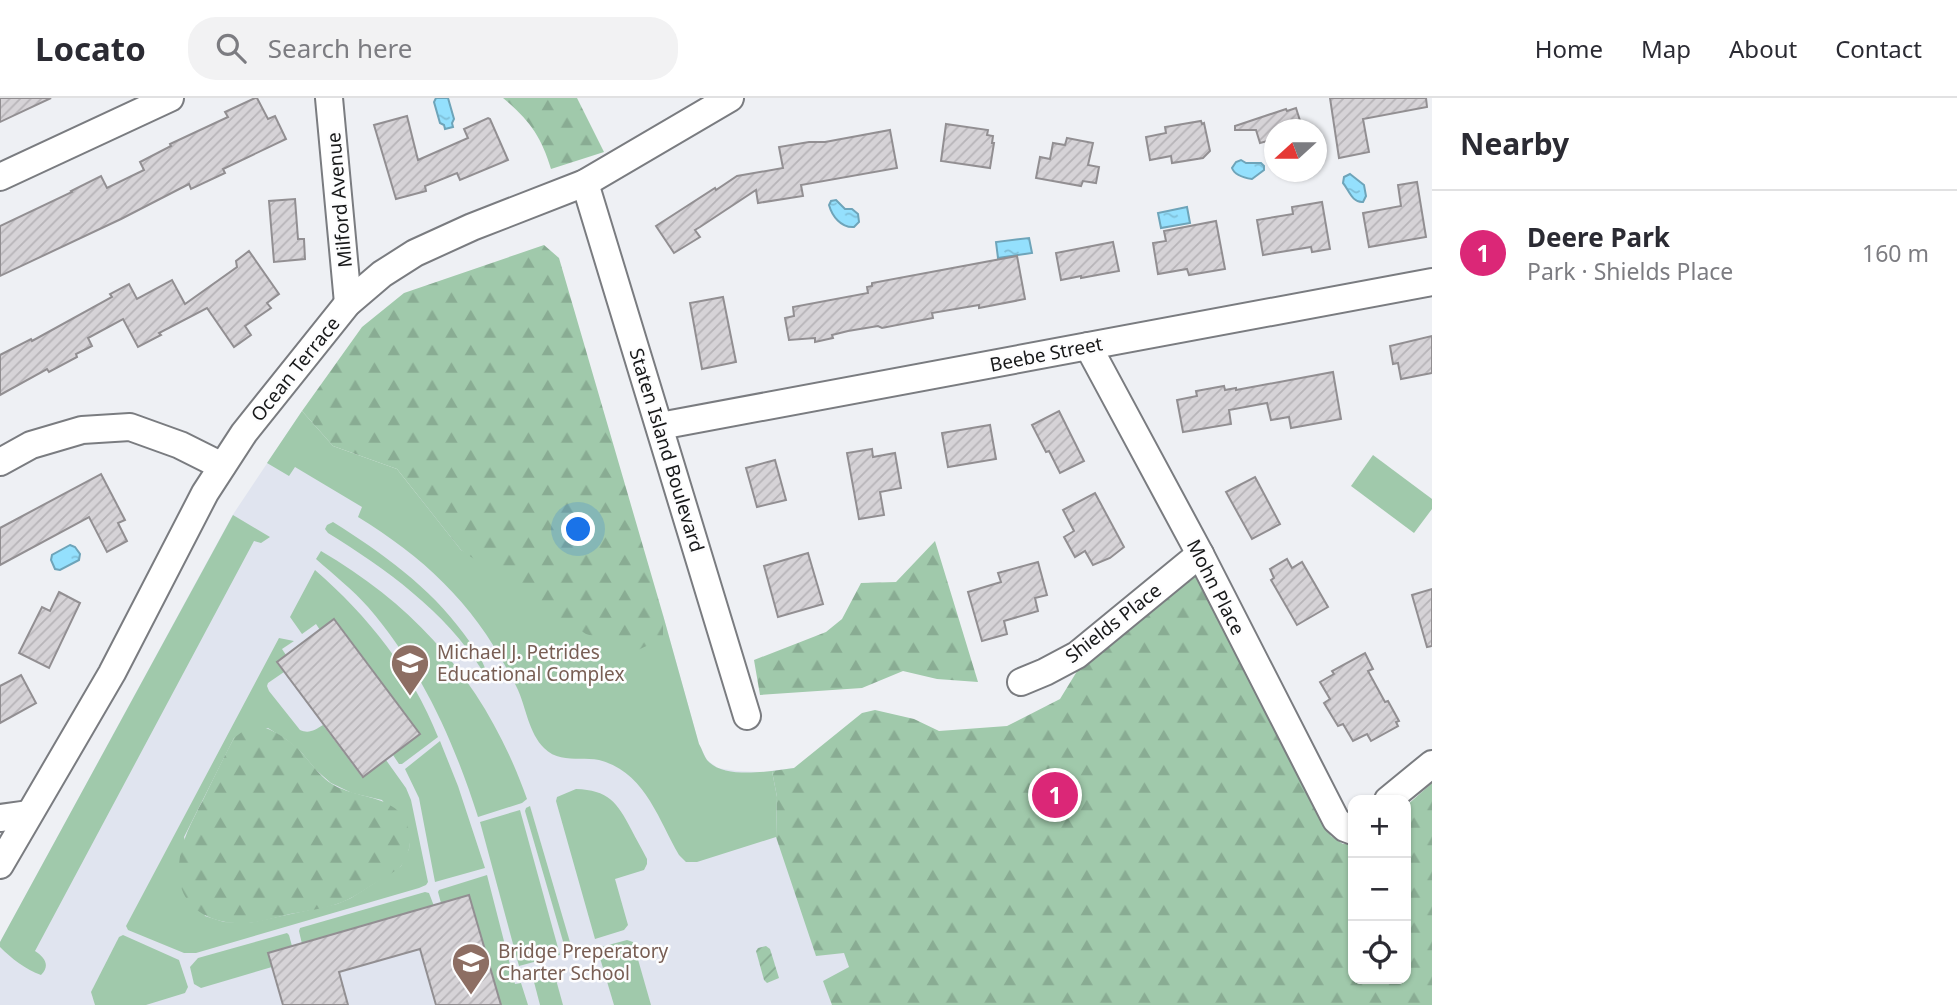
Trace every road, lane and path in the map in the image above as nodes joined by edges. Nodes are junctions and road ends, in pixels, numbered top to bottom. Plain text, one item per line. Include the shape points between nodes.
1 (170, 98) edge
2 (329, 98) edge
3 (730, 98) edge
4 (0, 177) edge
5 (585, 183) junction
6 (1432, 282) edge
7 (348, 303) junction
8 (1088, 346) junction
9 (660, 426) junction
10 (0, 462) edge
11 (222, 466) junction
12 (1200, 554) junction
13 (1021, 682) dead end
14 (747, 716) dead end
15 (1432, 764) edge
16 (1394, 795) edge
17 (29, 814) junction
18 (0, 818) edge
19 (1348, 828) edge
20 (0, 865) edge

1 - 4 street
2 - 7 street, Milford Avenue
3 - 5 street, Ocean Terrace
5 - 7 street, Ocean Terrace via 415,253
5 - 9 street, Staten Island Boulevard
6 - 8 street, Beebe Street
7 - 11 street, Ocean Terrace
8 - 9 street, Beebe Street
8 - 12 street, Mohn Place
9 - 14 street, Staten Island Boulevard
10 - 11 street via 31,445 82,430 130,427
11 - 17 street, Ocean Terrace via 112,673
12 - 13 street, Shields Place via 1077,655
12 - 19 street, Mohn Place via 1336,820
15 - 16 street
17 - 18 street
17 - 20 street, Ocean Terrace

